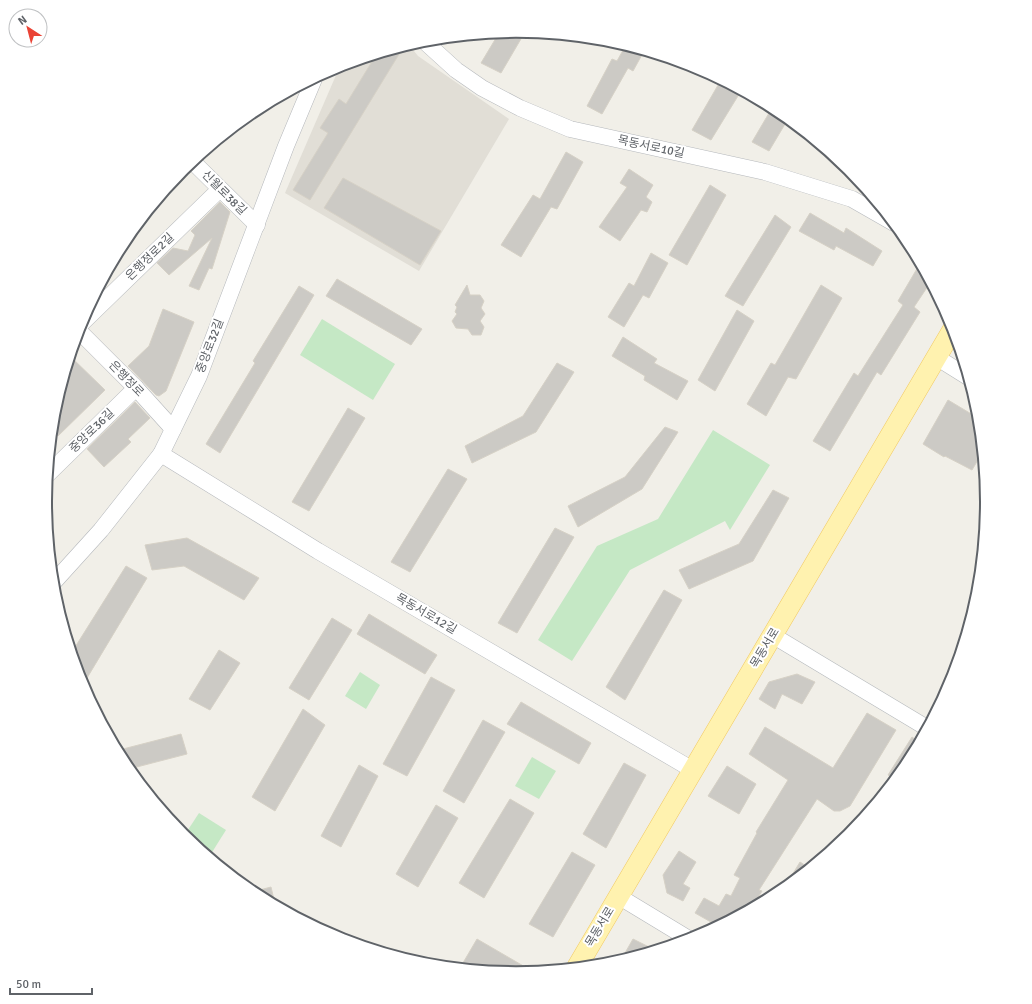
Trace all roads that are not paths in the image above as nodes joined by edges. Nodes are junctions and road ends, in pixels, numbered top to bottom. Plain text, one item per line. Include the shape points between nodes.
1 (430, 46) edge
2 (311, 86) edge
3 (197, 166) edge
4 (220, 189) junction
5 (881, 216) edge
6 (256, 225) junction
7 (92, 313) edge
8 (83, 335) edge
9 (949, 335) edge
10 (936, 357) junction
11 (961, 373) edge
12 (136, 388) junction
13 (173, 429) junction
14 (160, 454) junction
15 (53, 469) edge
16 (58, 577) edge
17 (772, 635) junction
18 (923, 725) edge
19 (693, 770) junction
20 (618, 896) junction
21 (682, 935) edge
22 (580, 961) edge

1 - 5 street, 목동서로10길 via 456,70 482,88 520,108 570,129 765,172 852,199
2 - 6 street, 중앙로32길
3 - 4 street, 신월로38길
4 - 6 street, 신월로38길
4 - 7 street, 은행정로2길
6 - 13 street, 중앙로32길 via 199,376
8 - 12 street, 은행정로
9 - 10 main road, 목동서로
10 - 11 street
10 - 17 main road, 목동서로
12 - 13 street, 은행정로
12 - 15 street, 중앙로36길
13 - 14 street, 중앙로32길
14 - 16 street, 중앙로32길 via 101,530
14 - 19 street, 목동서로12길 via 318,550
17 - 18 street
17 - 19 main road, 목동서로
19 - 20 main road, 목동서로
20 - 21 street
20 - 22 main road, 목동서로

